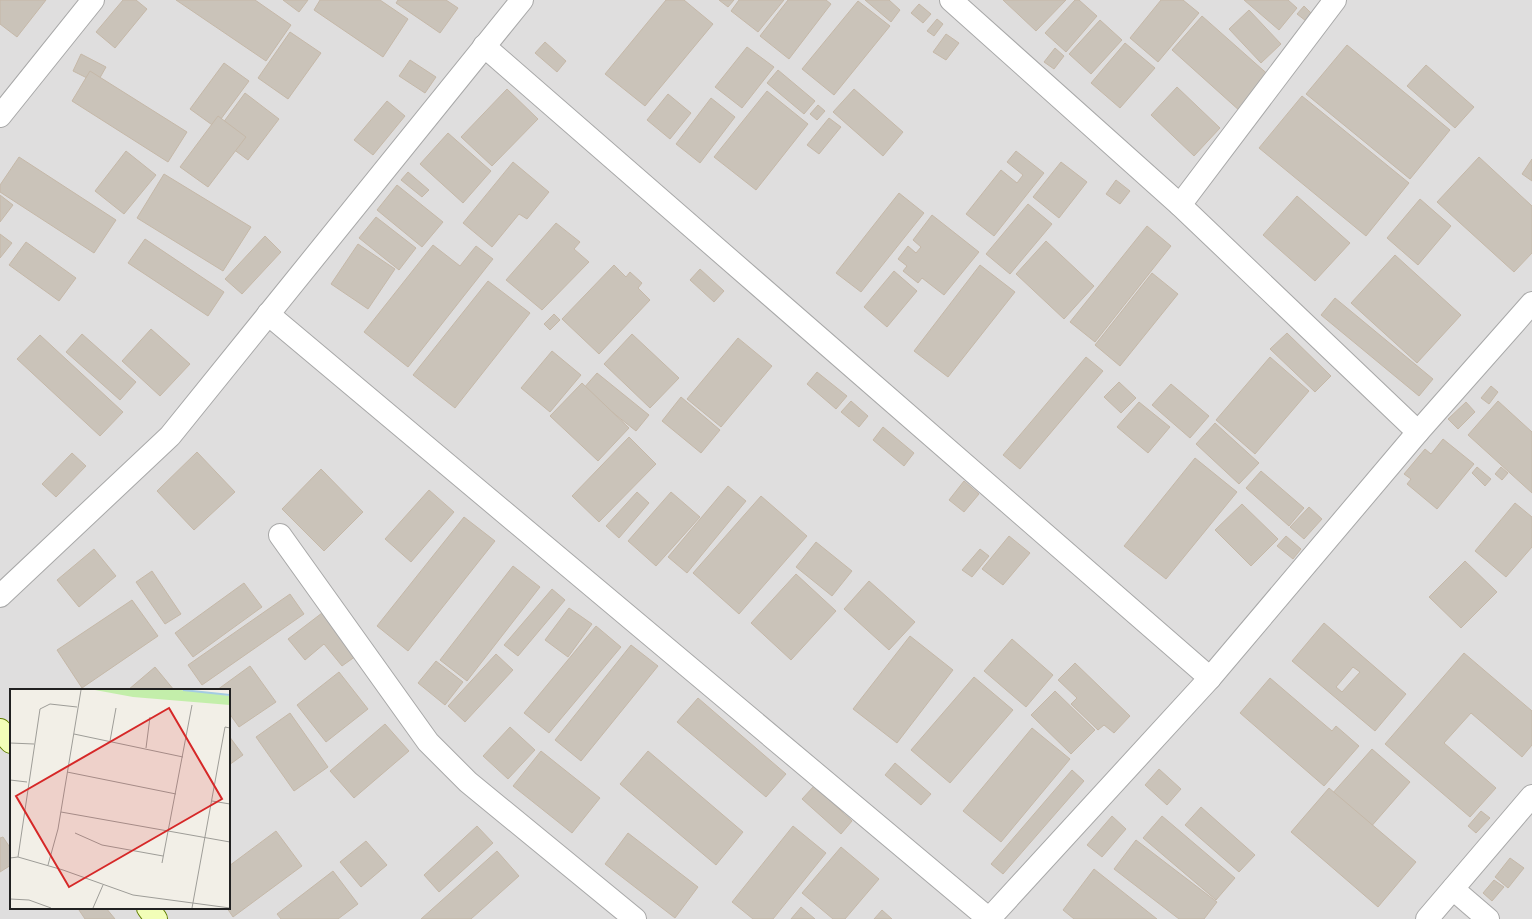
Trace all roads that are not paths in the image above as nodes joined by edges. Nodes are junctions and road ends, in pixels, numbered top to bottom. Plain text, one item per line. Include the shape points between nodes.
1 (92, 0) edge
2 (522, 0) edge
3 (951, 0) edge
4 (1335, 0) edge
5 (484, 46) junction
6 (0, 116) edge
7 (1180, 204) junction
8 (1532, 303) edge
9 (268, 314) junction
10 (1418, 432) junction
11 (280, 535) dead end
12 (0, 596) edge
13 (1210, 678) junction
14 (0, 730) edge
15 (10, 741) edge
16 (1532, 796) edge
17 (1453, 889) junction
18 (149, 909) edge
19 (156, 919) edge
20 (635, 919) edge
21 (989, 919) edge
22 (1427, 919) edge
23 (1488, 919) edge

1 - 6 street
2 - 5 street
3 - 7 street
4 - 7 street
5 - 9 street
5 - 13 street
7 - 10 street
8 - 10 street
9 - 12 street via 170,436
9 - 21 street
10 - 13 street
11 - 20 street via 428,742 468,782
13 - 21 street
14 - 15 street
16 - 17 street
17 - 22 street
17 - 23 street
18 - 19 street

